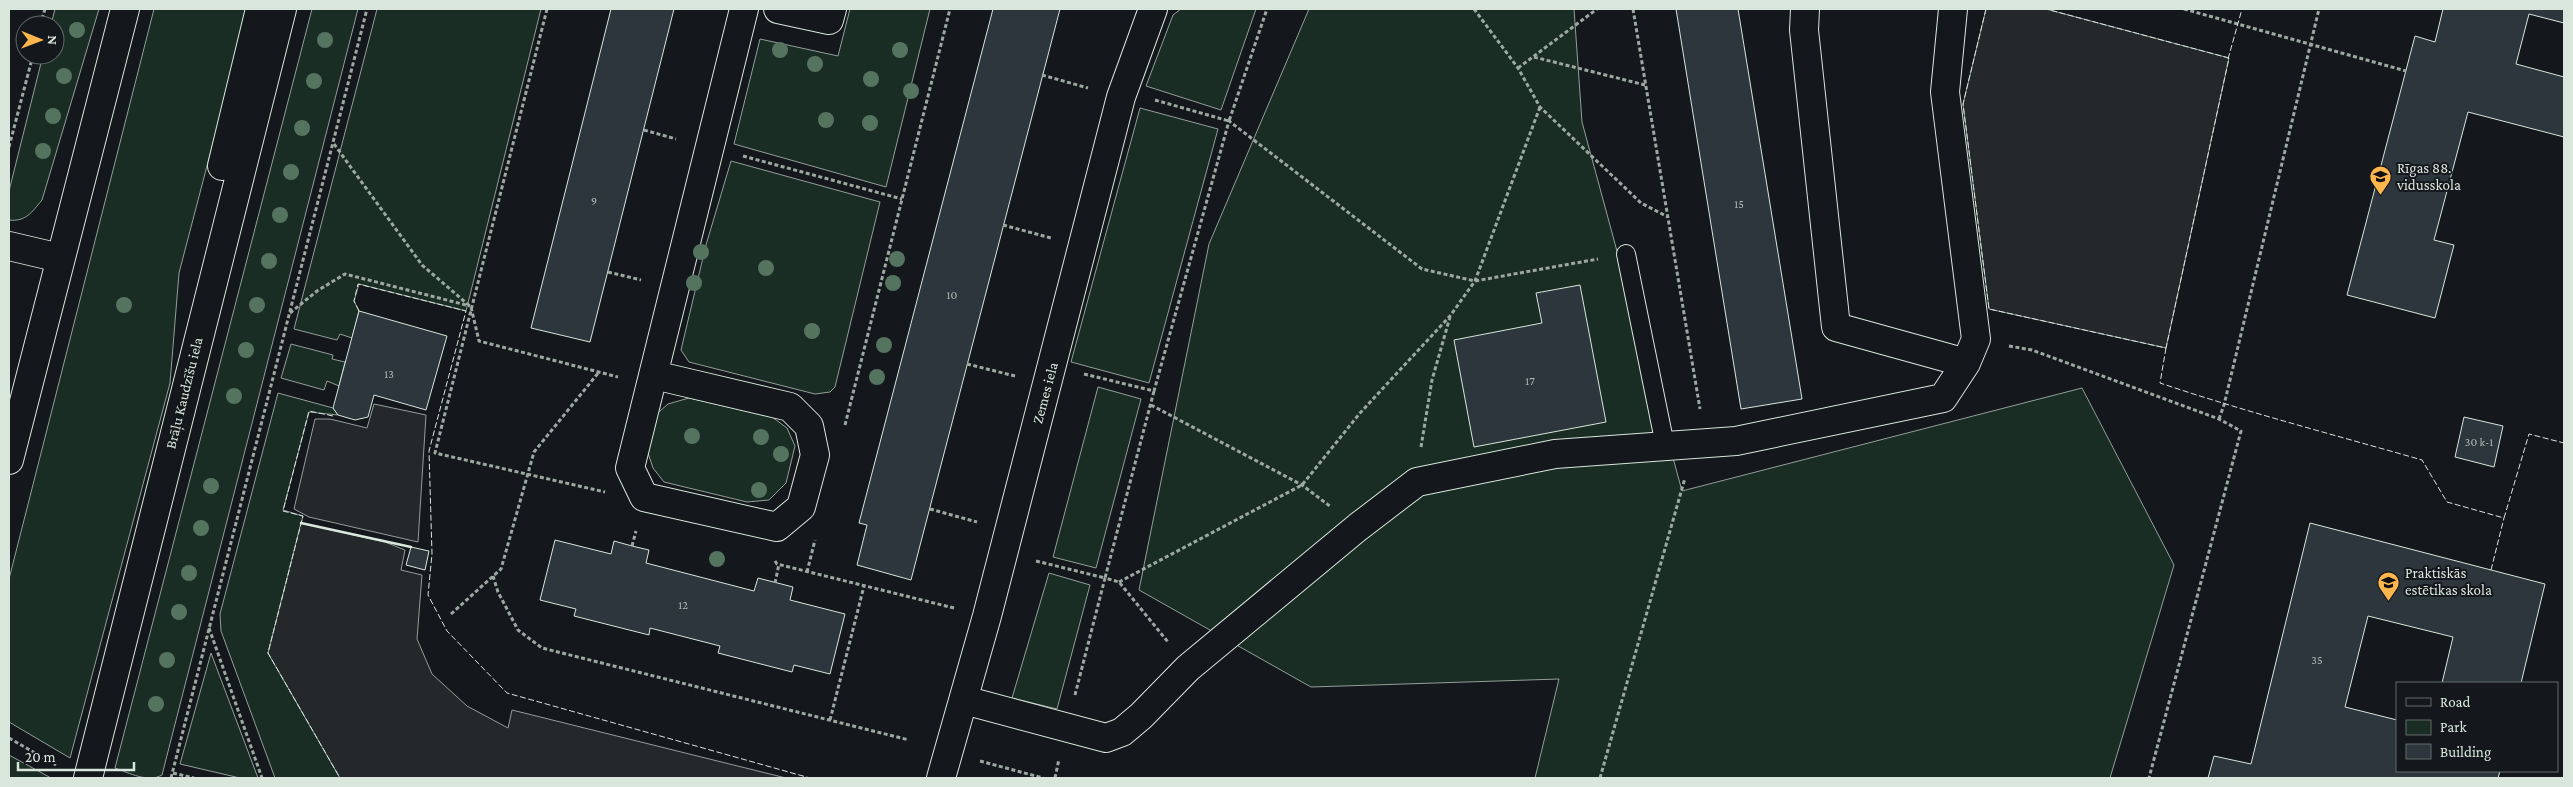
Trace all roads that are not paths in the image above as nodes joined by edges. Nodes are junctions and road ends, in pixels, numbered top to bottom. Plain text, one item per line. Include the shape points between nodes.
1 (125, 9) edge
2 (260, 9) edge
3 (282, 9) edge
4 (744, 9) edge
5 (778, 9) edge
6 (832, 9) edge
7 (1153, 9) edge
8 (1805, 9) edge
9 (1949, 9) edge
10 (9, 246) edge
11 (1626, 254) road end
12 (60, 258) junction
13 (202, 322) junction
14 (1971, 351) junction
15 (654, 375) junction
16 (1665, 445) junction
17 (9, 460) edge
18 (964, 700) junction
19 (945, 766) edge
20 (88, 778) edge

1 - 12 street
2 - 13 street via 200,259 196,288
3 - 13 street, Brāļu Kaudzīšu iela
4 - 15 street
5 - 6 street via 829,20
7 - 18 street, Zemes iela via 1122,94
8 - 14 street via 1804,30 1836,327
9 - 14 street via 1945,92
10 - 12 street
11 - 16 lane
12 - 17 street
13 - 20 street, Brāļu Kaudzīšu iela
14 - 16 street via 1943,398 1736,441
15 - 15 street via 630,468 644,497 777,527 802,507 815,455 809,426 790,407
16 - 18 street via 1555,454 1417,482 1188,668 1122,732 1106,738
18 - 19 street, Zemes iela

